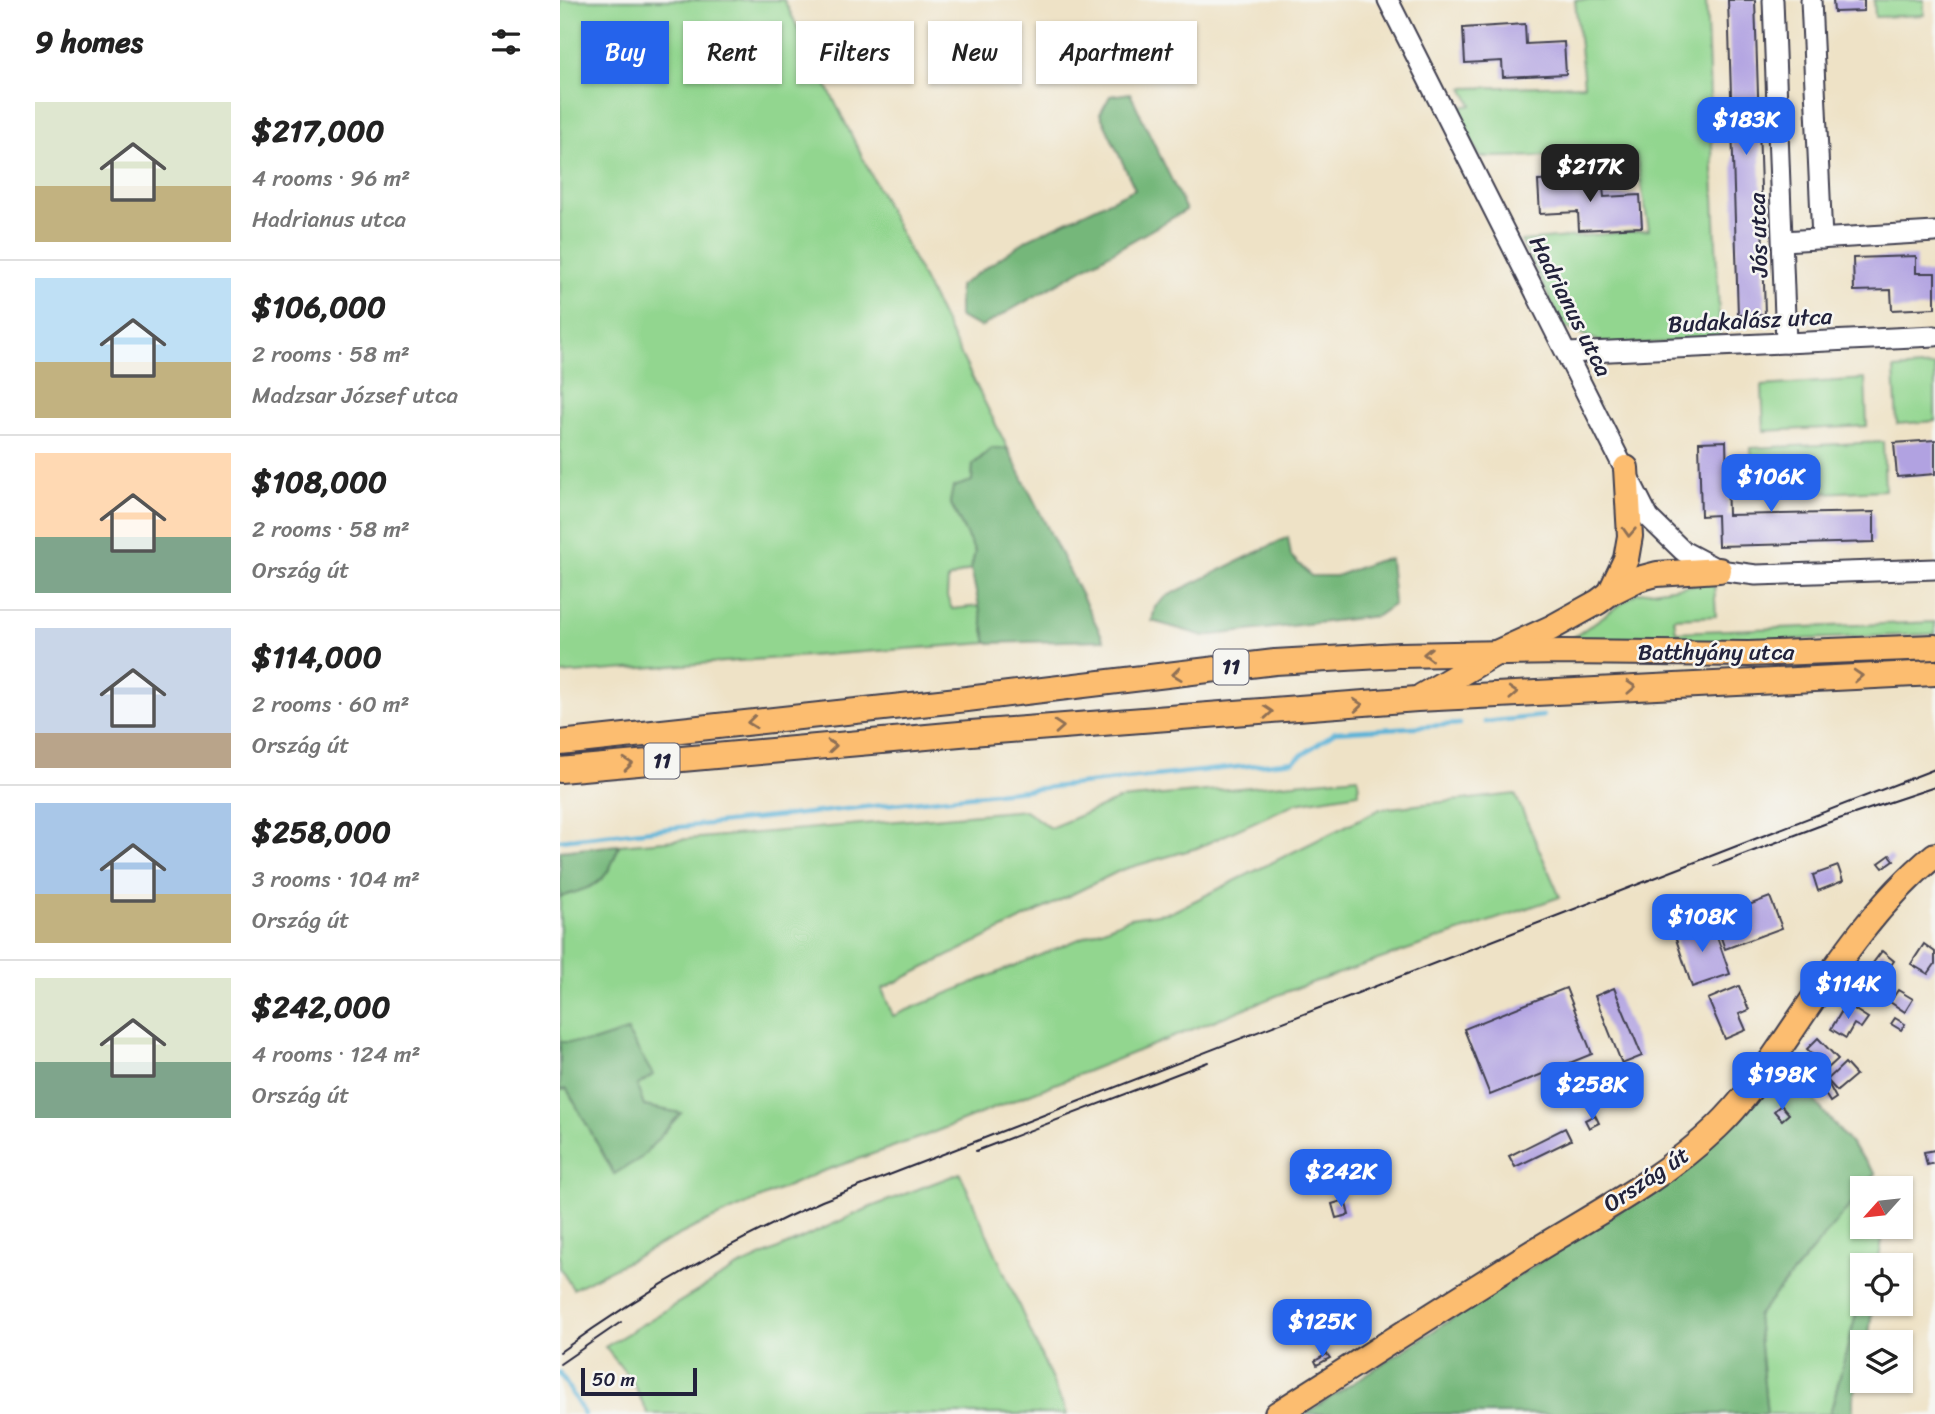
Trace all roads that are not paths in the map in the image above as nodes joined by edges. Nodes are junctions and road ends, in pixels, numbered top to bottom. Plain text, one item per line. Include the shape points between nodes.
1 (1388, 0) edge
2 (1773, 0) edge
3 (1811, 0) edge
4 (1935, 232) edge
5 (1822, 239) junction
6 (1783, 241) junction
7 (1935, 336) edge
8 (1786, 343) junction
9 (1568, 353) junction
10 (1626, 468) junction
11 (1935, 569) edge
12 (1719, 570) junction
13 (1610, 593) junction
14 (1935, 648) edge
15 (1496, 653) junction
16 (1935, 673) edge
17 (1417, 699) junction
18 (560, 743) edge
19 (560, 770) edge
20 (1935, 855) edge
21 (1277, 1414) edge

1 - 9 street, Hadrianus utca
2 - 6 street, Jós utca
3 - 5 street
4 - 5 street
5 - 6 street
6 - 8 street, Jós utca
7 - 8 street, Budakalász utca
8 - 9 street, Budakalász utca
9 - 10 street, Hadrianus utca
10 - 12 street, Hadrianus utca via 1649,518 1668,539
10 -> 13 main road via 1630,536 1626,559
11 - 12 street via 1756,575
12 - 13 main road via 1657,574
13 - 15 main road
14 - 15 main road, Batthyány utca / 11 via 1748,654
15 - 17 main road
15 -> 18 main road, 11 via 1275,662
17 -> 16 main road, Batthyány utca / 11
19 -> 17 main road, 11
20 - 21 main road, Ország út via 1877,912 1748,1093 1702,1141 1654,1177

